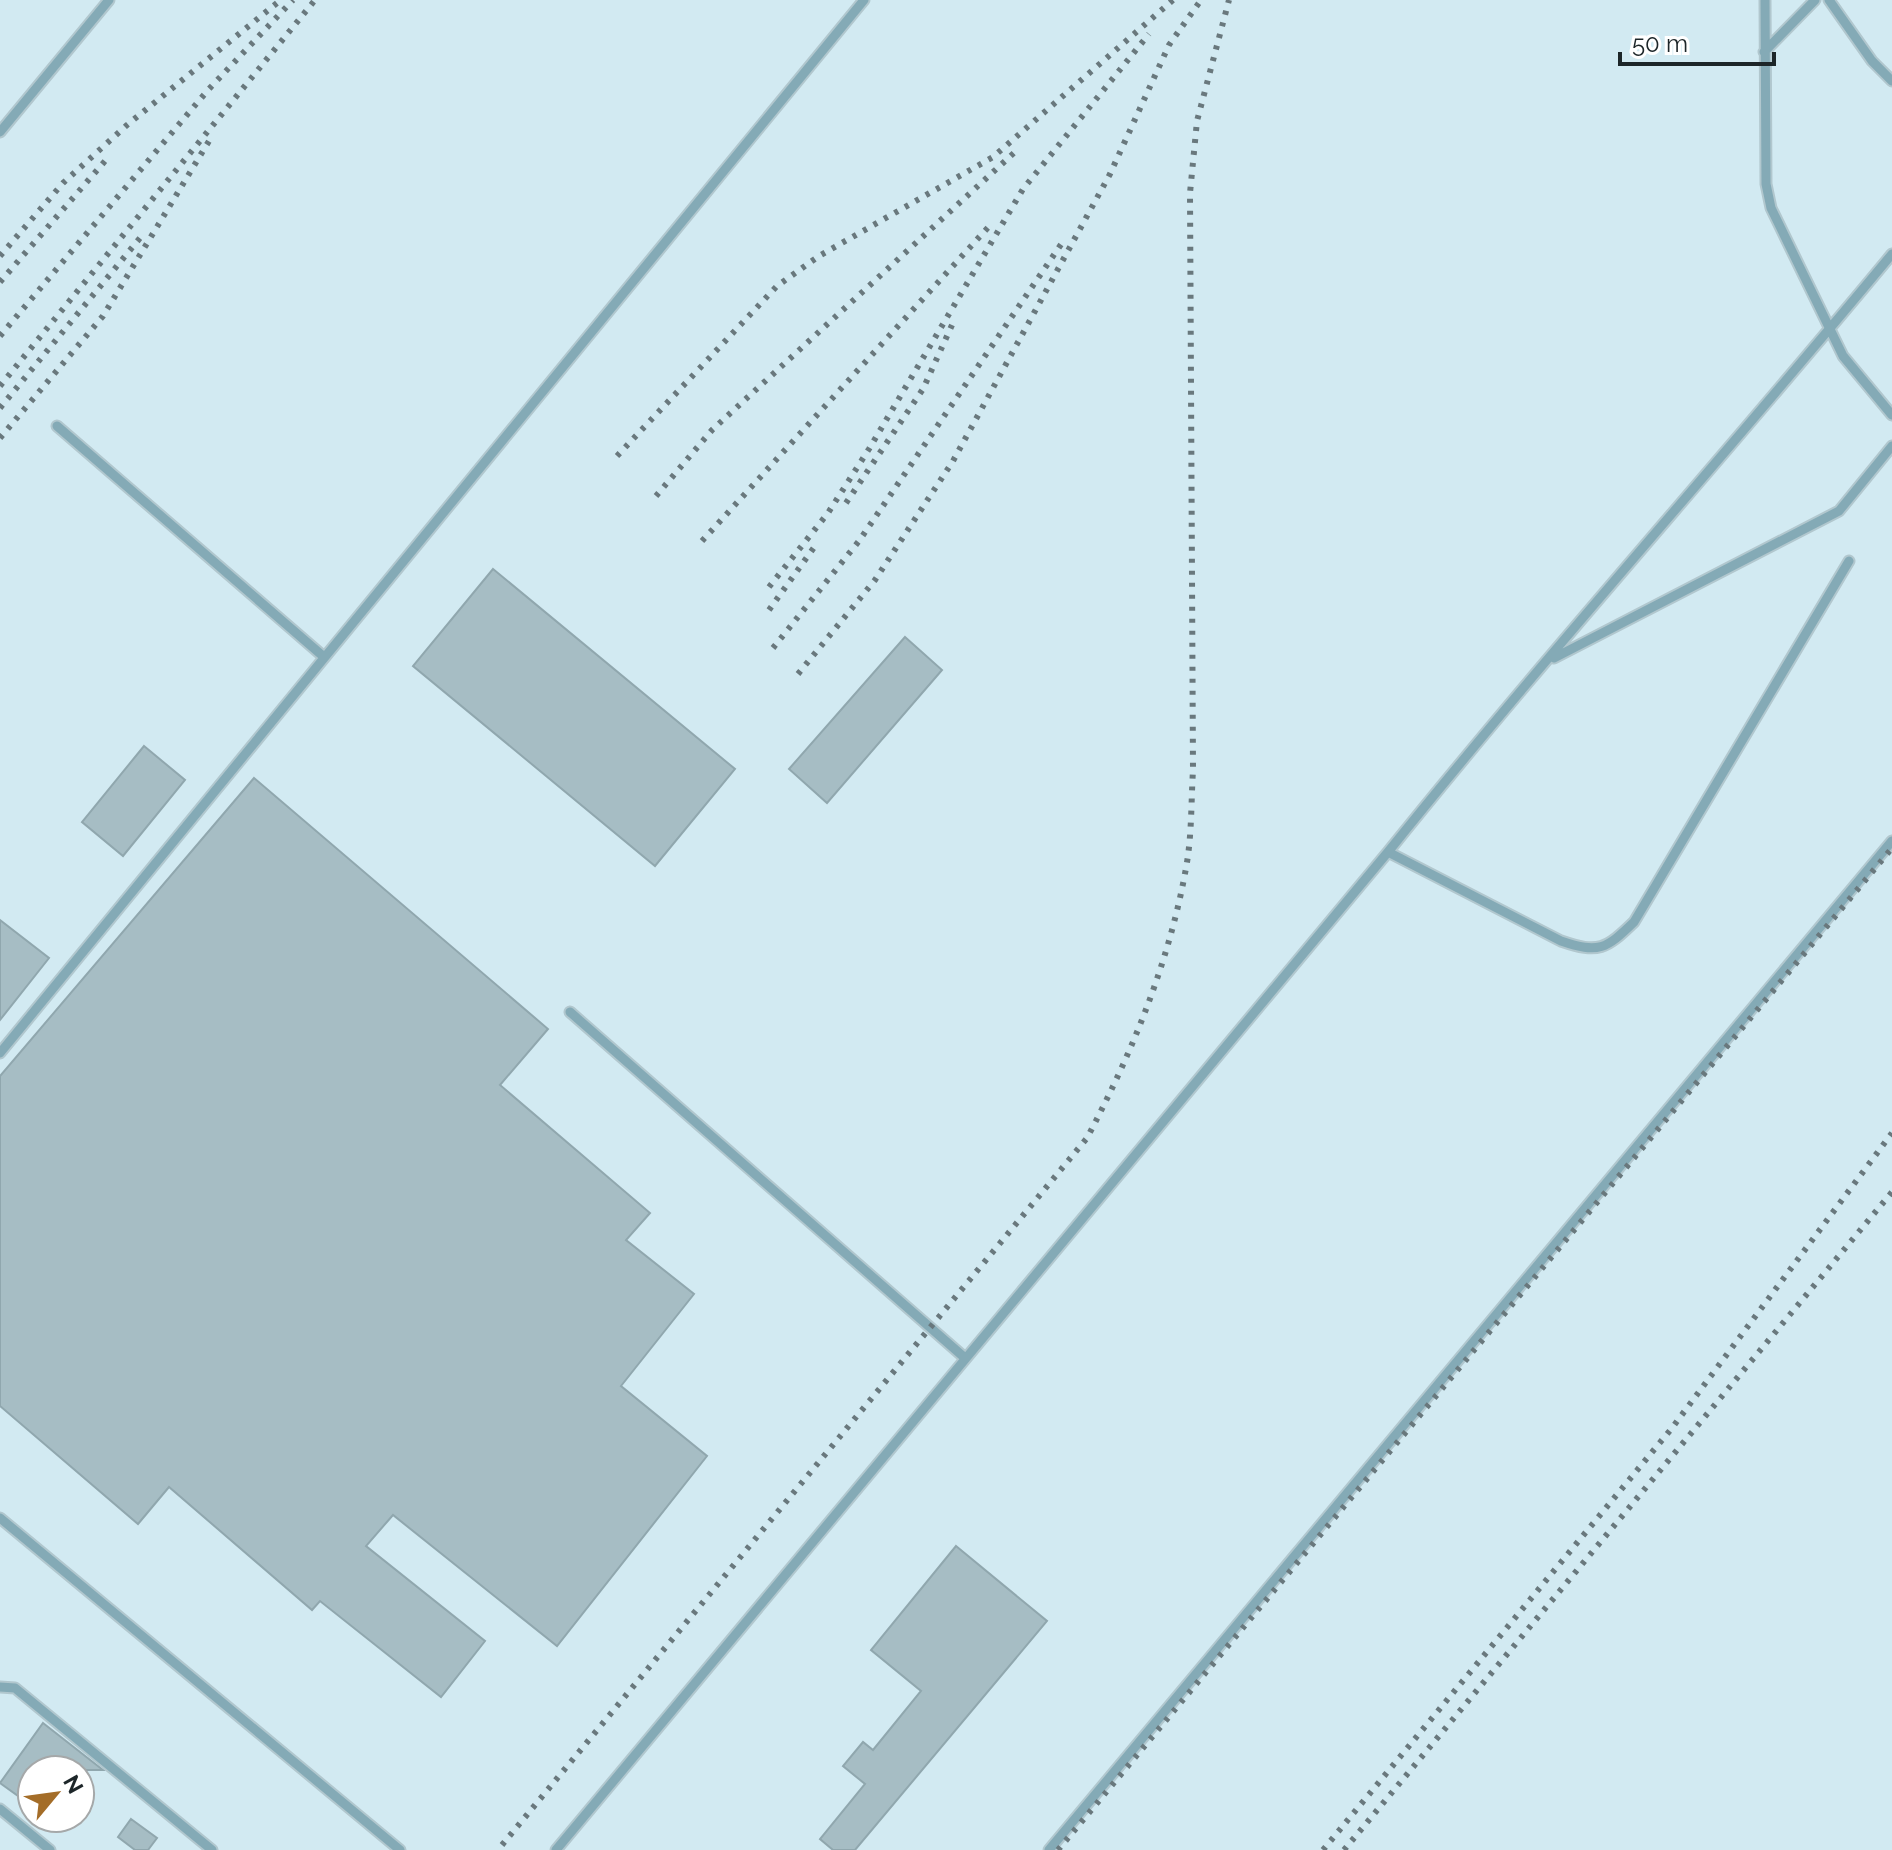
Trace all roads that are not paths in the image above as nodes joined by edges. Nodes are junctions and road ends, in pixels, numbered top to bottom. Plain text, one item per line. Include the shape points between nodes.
1 (109, 0) edge
2 (864, 0) edge
3 (1765, 0) edge
4 (1815, 0) edge
5 (1829, 0) edge
6 (1764, 52) junction
7 (1892, 81) edge
8 (0, 132) edge
9 (1892, 254) edge
10 (1830, 329) junction
11 (1892, 415) edge
12 (57, 426) dead end
13 (1892, 446) edge
14 (1849, 561) dead end
15 (324, 657) junction
16 (1547, 662) junction
17 (1892, 841) edge
18 (1388, 852) junction
19 (570, 1012) dead end
20 (0, 1053) edge
21 (965, 1358) junction
22 (0, 1518) edge
23 (0, 1687) edge
24 (0, 1809) edge
25 (50, 1850) edge
26 (212, 1850) edge
27 (400, 1850) edge
28 (556, 1850) edge
29 (1049, 1850) edge

1 - 8 lane
2 - 15 lane
3 - 6 lane
4 - 6 lane
5 - 7 lane
6 - 10 lane via 1771,208
9 - 10 lane
10 - 11 lane via 1843,356
10 - 16 lane
12 - 15 lane
13 - 16 lane via 1839,511
14 - 18 lane via 1634,922 1612,943 1590,951 1561,941
15 - 20 lane
16 - 18 lane
17 - 29 lane
18 - 21 lane
19 - 21 lane
21 - 28 lane
22 - 27 lane
23 - 26 lane via 15,1688
24 - 25 lane

